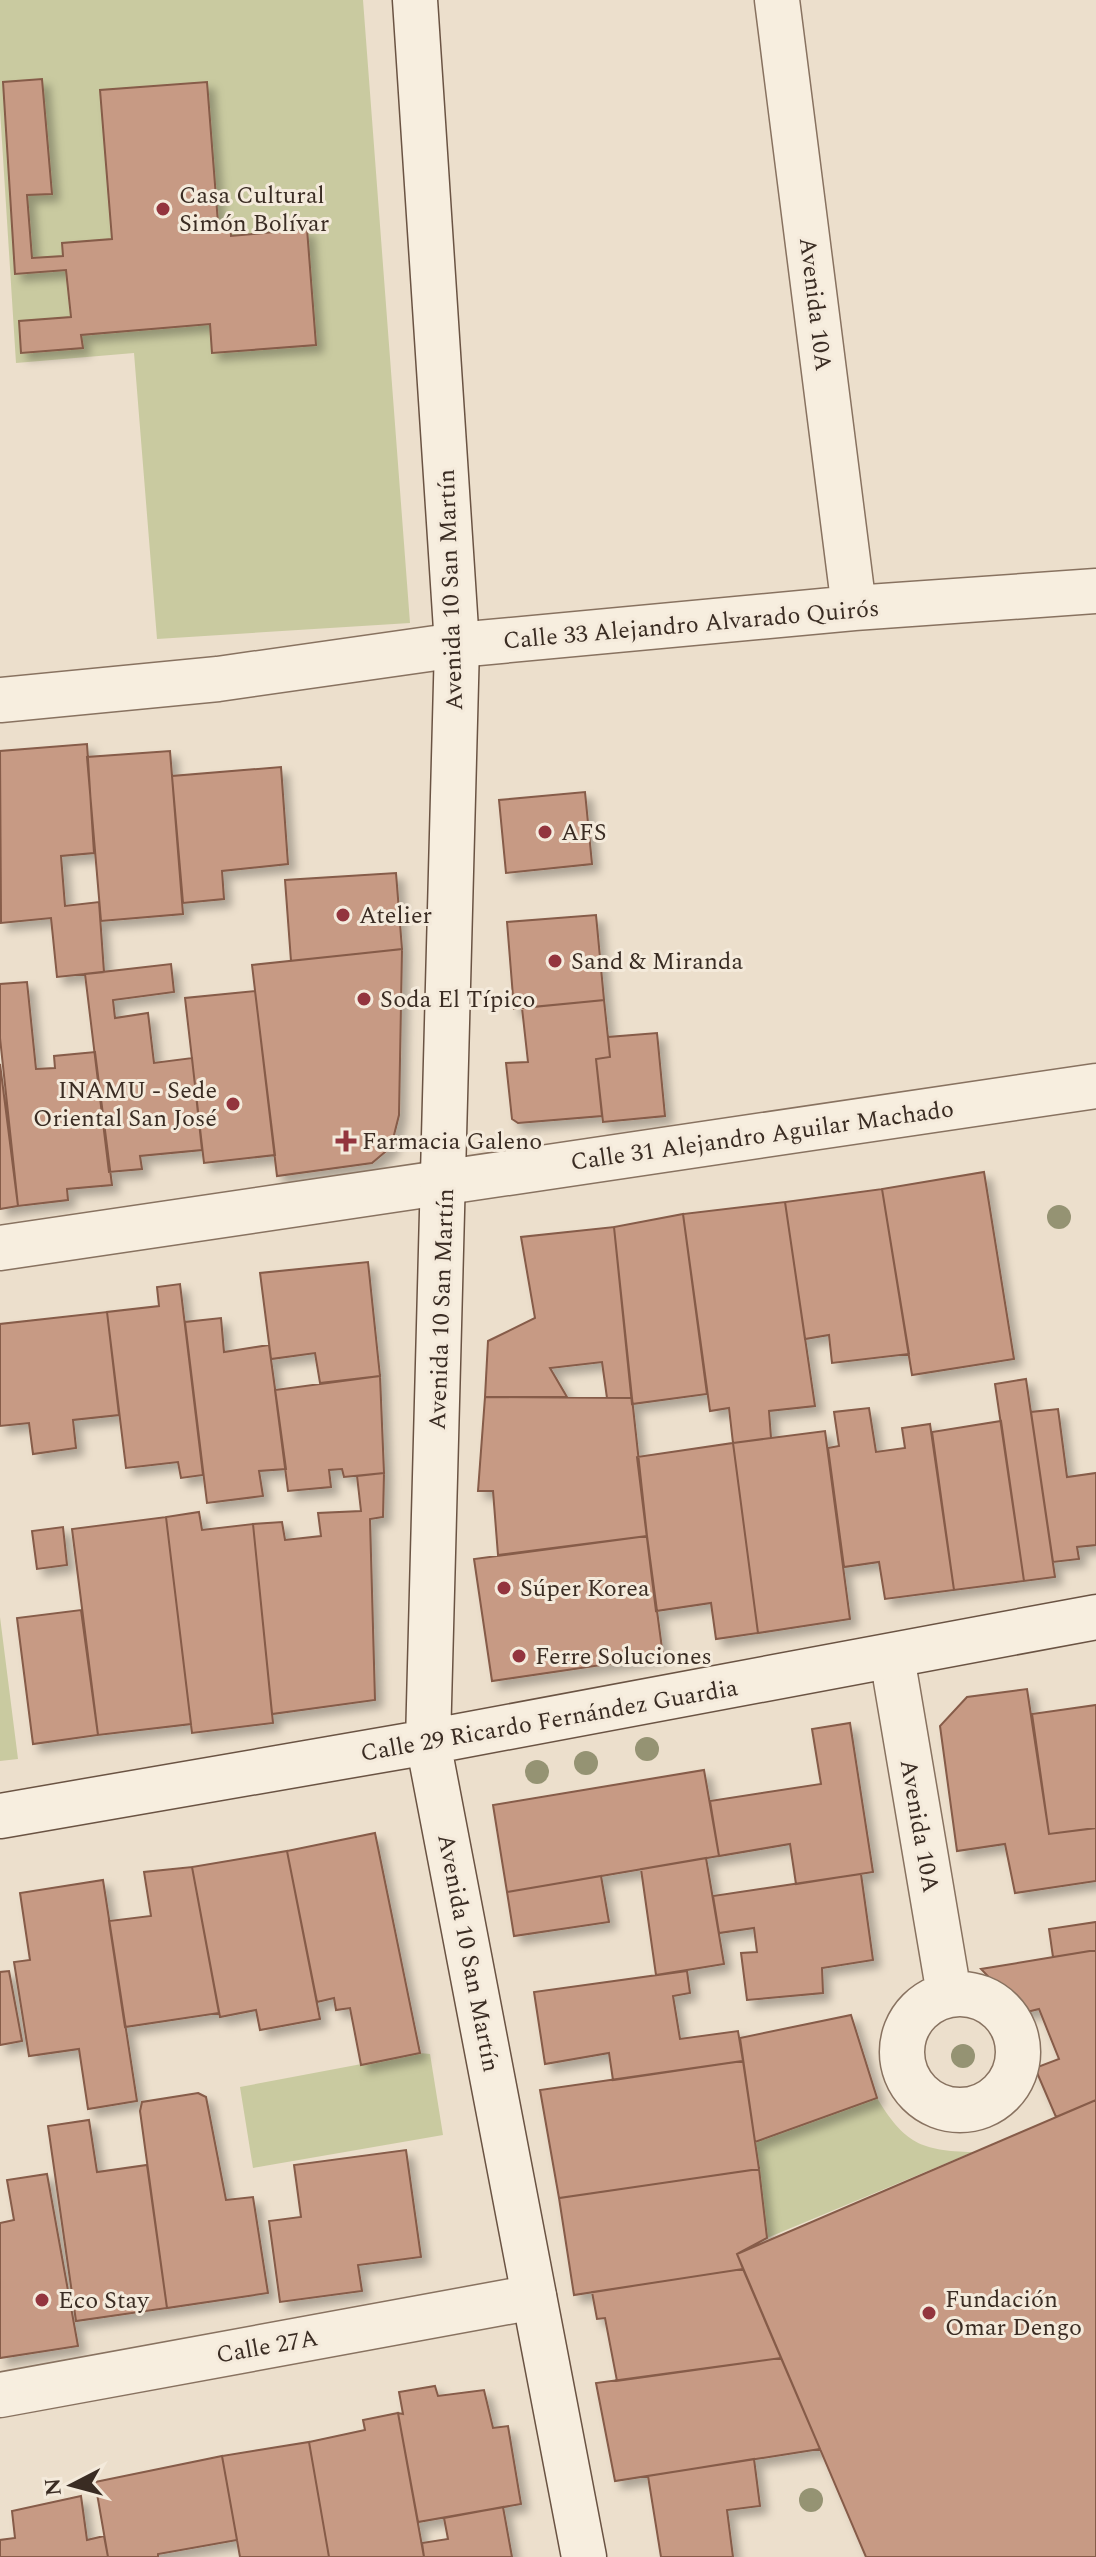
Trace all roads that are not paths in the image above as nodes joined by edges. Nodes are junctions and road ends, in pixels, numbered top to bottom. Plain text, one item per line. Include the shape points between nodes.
1 (415, 0) edge
2 (777, 0) edge
3 (1096, 591) edge
4 (854, 608) junction
5 (457, 645) junction
6 (0, 700) edge
7 (1096, 1086) edge
8 (445, 1181) junction
9 (0, 1248) edge
10 (1096, 1617) edge
11 (892, 1657) junction
12 (428, 1742) junction
13 (0, 1816) edge
14 (949, 1994) dead end
15 (534, 2297) junction
16 (0, 2395) edge
17 (584, 2557) edge

1 - 5 street, Avenida 10 San Martín
2 - 4 street, Avenida 10A
3 - 4 street, Calle 33 Alejandro Alvarado Quirós
4 - 5 street, Calle 33 Alejandro Alvarado Quirós
5 - 6 street, Calle 33 Alejandro Alvarado Quirós via 218,679
5 - 8 street, Avenida 10 San Martín
7 - 8 street, Calle 31 Alejandro Aguilar Machado
8 - 9 street, Calle 31 Alejandro Aguilar Machado
8 - 12 street, Avenida 10 San Martín
10 - 11 street, Calle 29 Ricardo Fernández Guardia
11 - 12 street, Calle 29 Ricardo Fernández Guardia
11 - 14 street, Avenida 10A
12 - 13 street, Calle 29 Ricardo Fernández Guardia
12 - 15 street, Avenida 10 San Martín
15 - 16 street, Calle 27A
15 - 17 street, Avenida 10 San Martín

